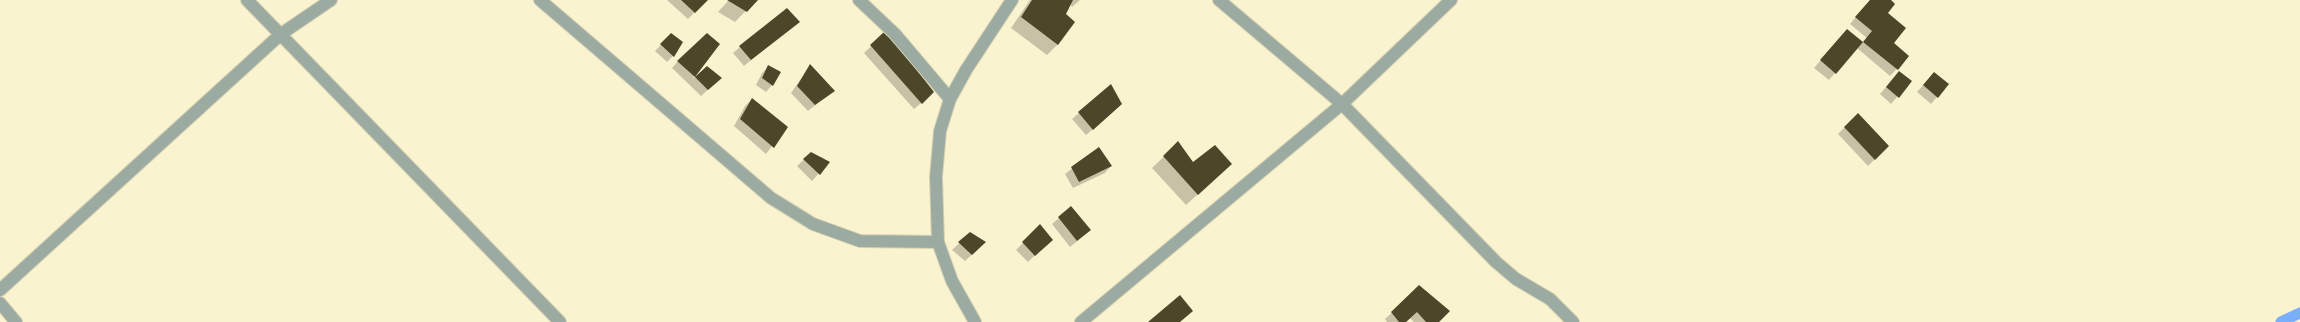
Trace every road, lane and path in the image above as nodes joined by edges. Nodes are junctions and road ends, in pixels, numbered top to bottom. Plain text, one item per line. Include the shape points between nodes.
1 (247, 0) edge
2 (331, 0) edge
3 (540, 0) edge
4 (859, 0) edge
5 (1012, 0) edge
6 (1219, 0) edge
7 (1451, 0) edge
8 (281, 34) junction
9 (950, 99) junction
10 (1342, 104) junction
11 (938, 242) junction
12 (0, 290) edge
13 (0, 303) edge
14 (16, 322) edge
15 (560, 322) edge
16 (975, 322) edge
17 (1081, 322) edge
18 (1572, 322) edge

1 - 8 street
2 - 8 street
3 - 11 street via 770,198 813,224 860,241
4 - 9 street via 895,34
5 - 9 street
6 - 10 street
7 - 10 street
8 - 12 street
8 - 15 street
9 - 11 street via 940,132 936,177
10 - 17 street
10 - 18 street via 1496,262 1516,279 1550,299
11 - 16 street via 952,281
13 - 14 street

